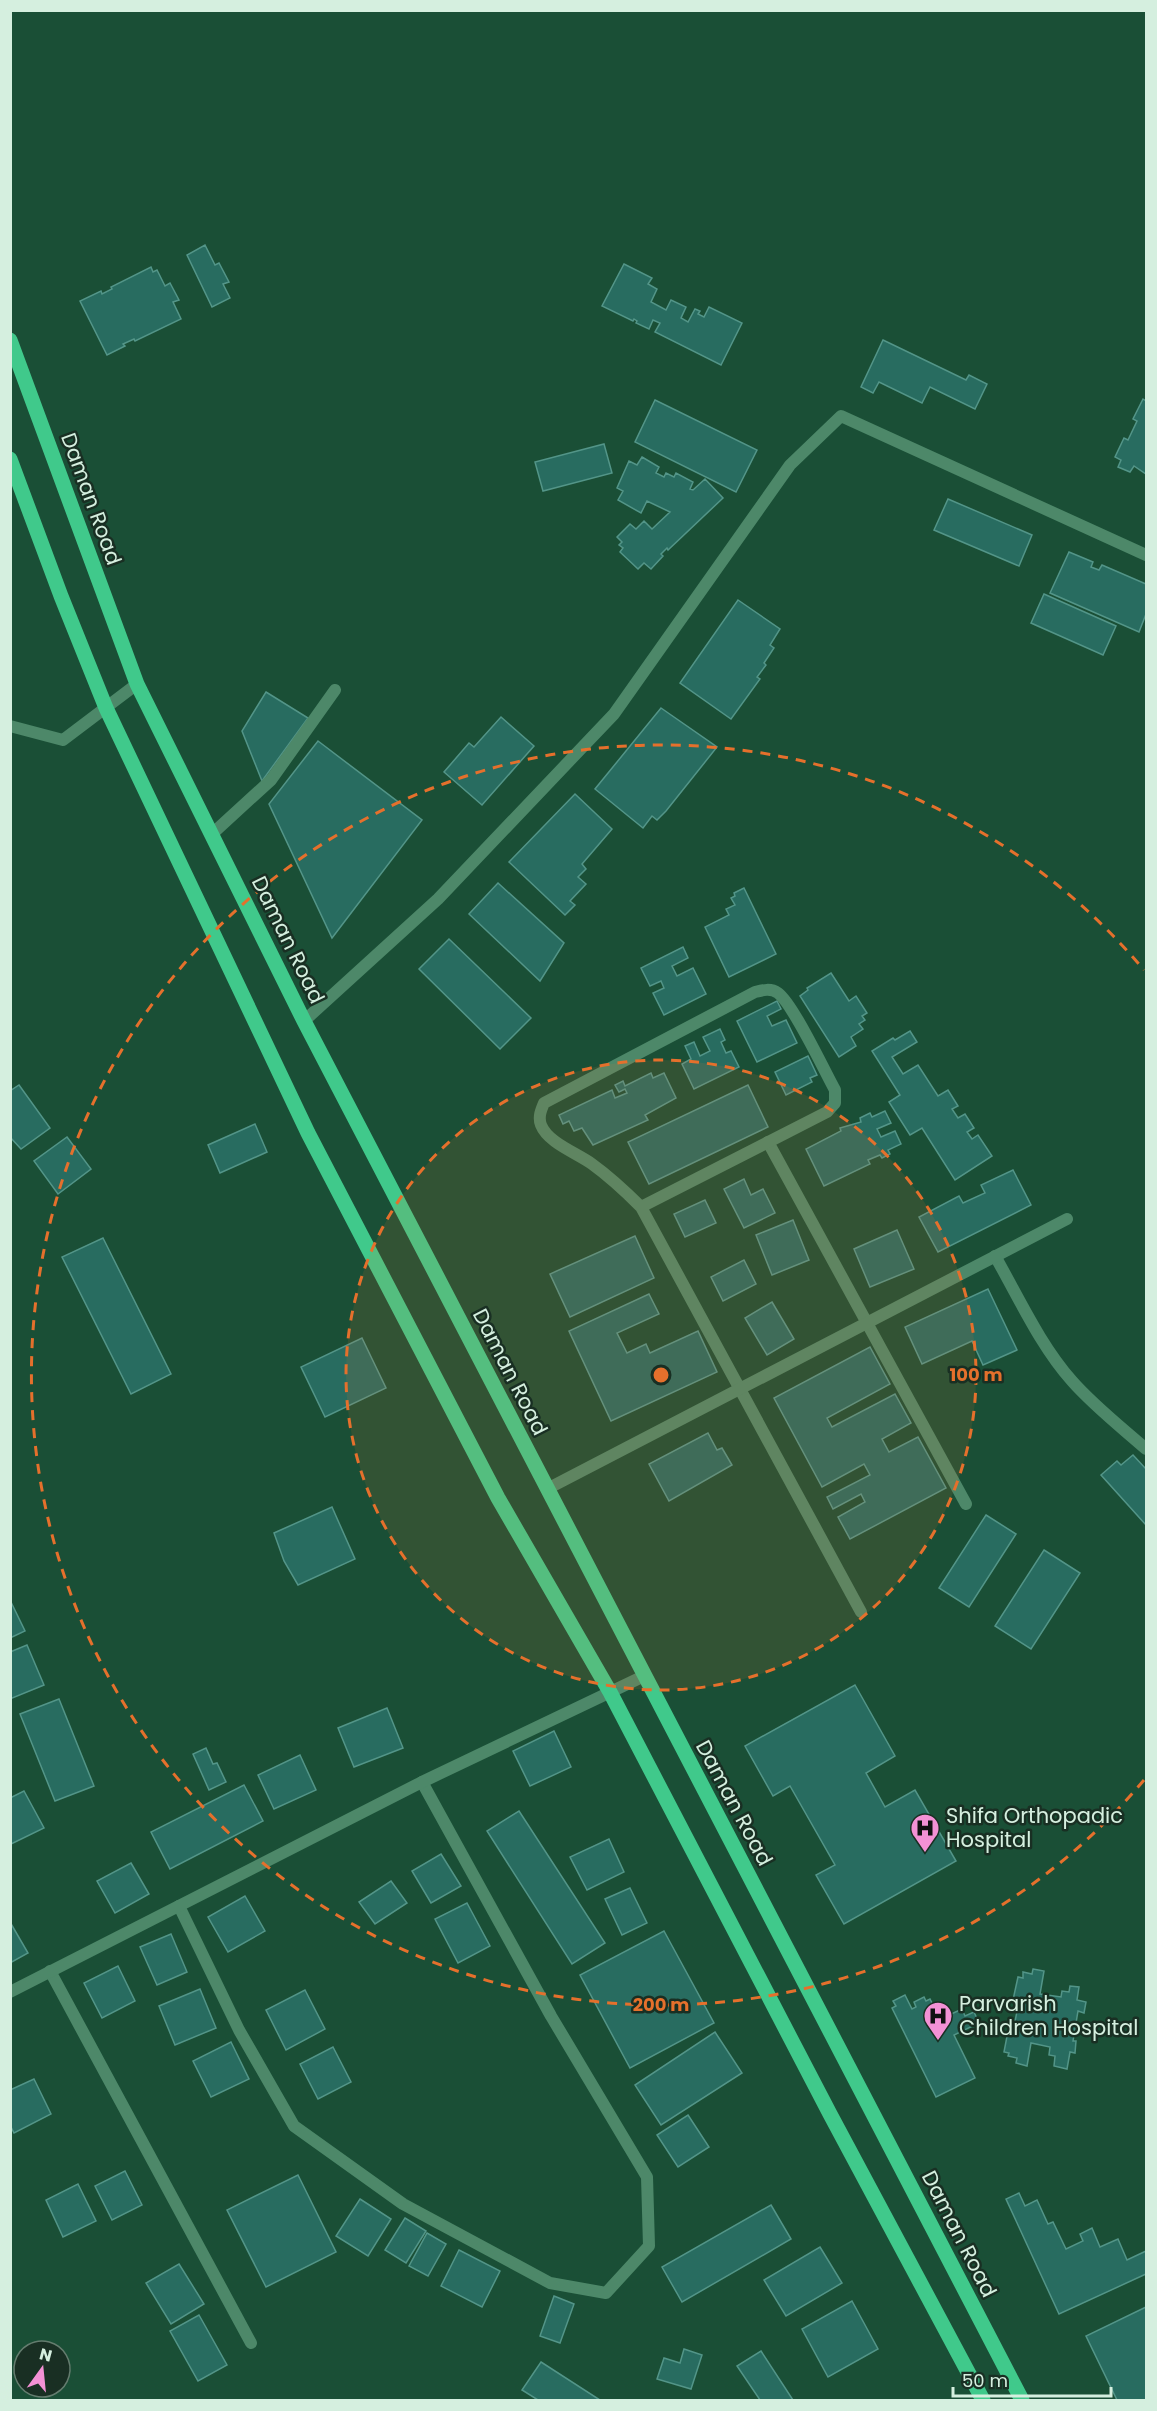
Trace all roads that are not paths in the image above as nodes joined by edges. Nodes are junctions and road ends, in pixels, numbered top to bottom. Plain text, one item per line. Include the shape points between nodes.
1 (10, 340) edge
2 (10, 459) edge
3 (1146, 555) edge
4 (137, 684) junction
5 (335, 690) dead end
6 (106, 708) junction
7 (10, 726) edge
8 (212, 834) junction
9 (304, 1021) junction
10 (768, 1142) junction
11 (641, 1207) junction
12 (1067, 1219) dead end
13 (995, 1256) junction
14 (866, 1323) junction
15 (740, 1389) junction
16 (1146, 1449) edge
17 (547, 1489) junction
18 (966, 1504) dead end
19 (861, 1612) dead end
20 (644, 1676) junction
21 (610, 1692) junction
22 (422, 1782) junction
23 (179, 1906) junction
24 (50, 1971) junction
25 (10, 1992) edge
26 (251, 2343) dead end
27 (983, 2400) edge
28 (1022, 2400) edge

1 - 4 main road, Daman Road
2 - 6 main road
3 - 9 street via 842,416 790,465 614,714 438,899
4 - 6 street
4 - 8 main road, Daman Road
5 - 8 street via 271,780
6 - 7 street via 63,740
6 - 21 main road via 308,1133 498,1498
8 - 9 main road, Daman Road
9 - 17 main road, Daman Road
10 - 11 street
10 - 11 street via 827,1112 835,1102 835,1090 790,1007 778,992 767,989 544,1103 539,1113 548,1135 590,1162
10 - 14 street
11 - 15 street
12 - 13 street
13 - 14 street
13 - 16 street via 1065,1373
14 - 15 street
14 - 18 street
15 - 17 street
15 - 19 street
17 - 20 main road, Daman Road
20 - 21 street
20 - 28 main road, Daman Road
21 - 22 street
21 - 27 main road
22 - 23 street
22 - 23 street via 551,2016 647,2177 649,2246 606,2293 550,2283 402,2204 294,2126 239,2030
23 - 24 street
24 - 25 street
24 - 26 street

